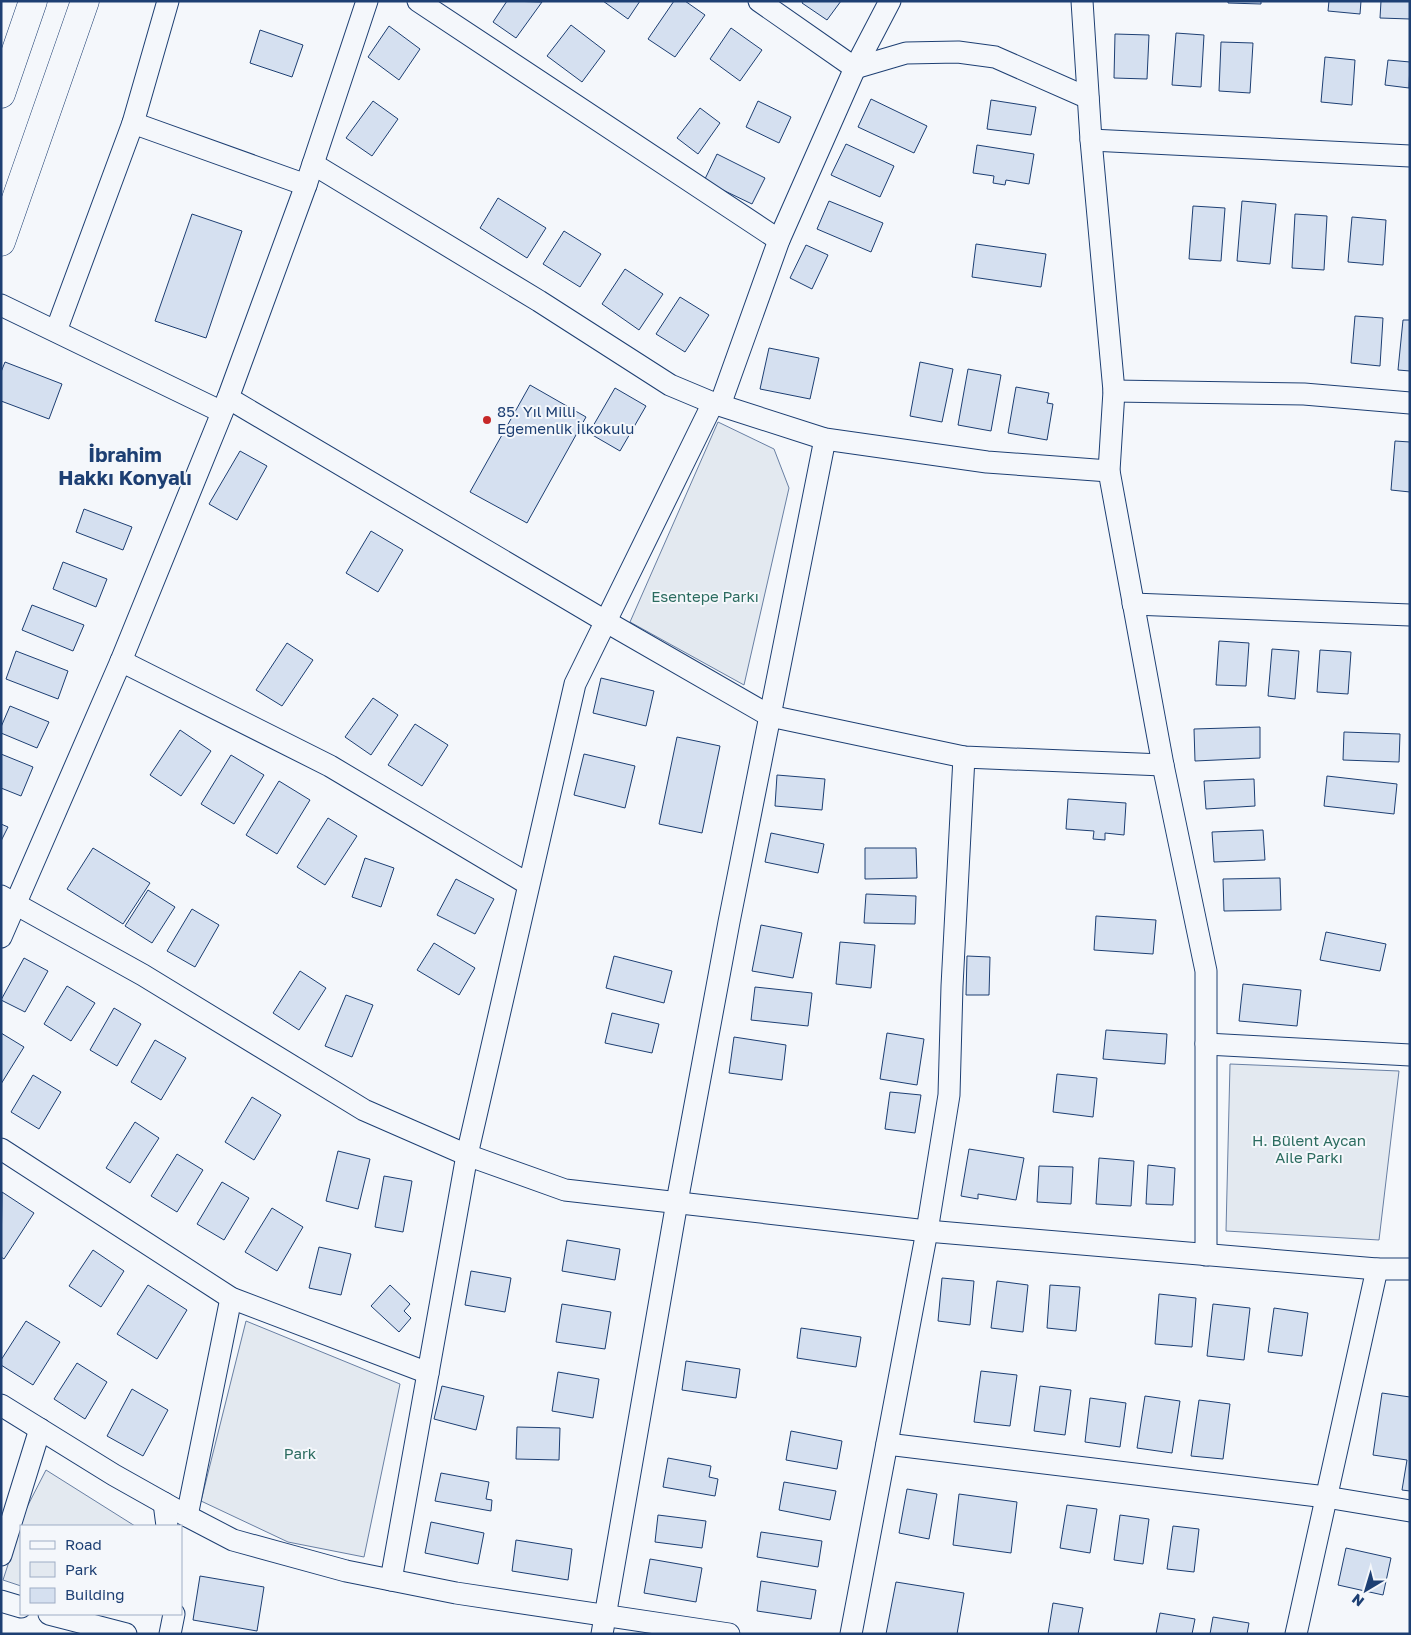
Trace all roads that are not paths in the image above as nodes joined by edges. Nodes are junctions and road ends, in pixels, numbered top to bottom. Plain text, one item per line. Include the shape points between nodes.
1 (34, 1) edge
2 (85, 1) edge
3 (168, 1) edge
4 (367, 1) edge
5 (418, 1) edge
6 (760, 1) edge
7 (890, 1) edge
8 (1082, 1) edge
9 (855, 68) junction
10 (1, 94) edge
11 (1088, 98) junction
12 (133, 123) junction
13 (1091, 140) junction
14 (1410, 156) edge
15 (313, 164) junction
16 (306, 185) junction
17 (779, 240) junction
18 (1, 242) edge
19 (1, 304) edge
20 (56, 332) junction
21 (1114, 391) junction
22 (1410, 403) edge
23 (716, 404) junction
24 (225, 405) junction
25 (825, 439) junction
26 (1109, 471) junction
27 (1133, 604) junction
28 (1410, 614) edge
29 (605, 621) junction
30 (121, 661) junction
31 (770, 716) junction
32 (964, 757) junction
33 (1163, 765) junction
34 (528, 884) junction
35 (8, 899) edge
36 (1, 937) edge
37 (1206, 1044) junction
38 (1410, 1056) edge
39 (1, 1149) edge
40 (468, 1155) junction
41 (677, 1202) junction
42 (927, 1231) junction
43 (1206, 1255) junction
44 (1377, 1269) junction
45 (1410, 1269) edge
46 (231, 1298) junction
47 (428, 1373) junction
48 (1, 1404) edge
49 (40, 1429) junction
50 (887, 1444) junction
51 (1326, 1497) junction
52 (164, 1503) junction
53 (1410, 1511) edge
54 (187, 1516) junction
55 (167, 1525) edge
56 (1, 1555) edge
57 (391, 1580) junction
58 (1, 1601) edge
59 (20, 1607) edge
60 (53, 1615) edge
61 (174, 1615) edge
62 (604, 1624) edge
63 (126, 1634) edge
64 (170, 1634) edge
65 (729, 1634) edge
66 (851, 1634) edge
67 (1296, 1634) edge

1 - 10 street
2 - 18 street
3 - 12 street
4 - 15 street
5 - 17 street
6 - 9 street
7 - 9 street
8 - 11 street
9 - 11 street via 906,53 958,52 995,57
9 - 17 street
11 - 13 street
12 - 16 street
12 - 20 street
13 - 14 street
13 - 21 street
15 - 16 street
15 - 23 street via 670,385
16 - 24 street
17 - 23 street
19 - 20 street
20 - 24 street
21 - 22 street via 1304,394
21 - 26 street
23 - 25 street
23 - 29 street
24 - 29 street
24 - 30 street
25 - 26 street via 987,462
25 - 31 street
26 - 27 street
27 - 28 street
27 - 33 street
29 - 31 street
29 - 34 street via 575,684
30 - 34 street via 330,766
30 - 35 street
31 - 32 street
31 - 41 street
32 - 33 street
32 - 42 street via 949,1095
33 - 37 street via 1206,971
34 - 40 street
35 - 36 street
35 - 40 street via 143,975 364,1110
37 - 38 street
37 - 43 street
39 - 46 street
40 - 41 street via 565,1190
40 - 47 street
41 - 42 street
41 - 62 street
42 - 43 street
42 - 50 street
43 - 44 street
44 - 45 street
44 - 51 street
46 - 47 street
46 - 54 street
47 - 57 street
48 - 49 street
49 - 52 street
49 - 56 street
50 - 51 street
50 - 66 street
51 - 53 street
51 - 67 street
52 - 54 street
52 - 55 street
54 - 57 street via 233,1540
57 - 62 street
58 - 59 street
60 - 63 street
61 - 64 street
62 - 65 street

